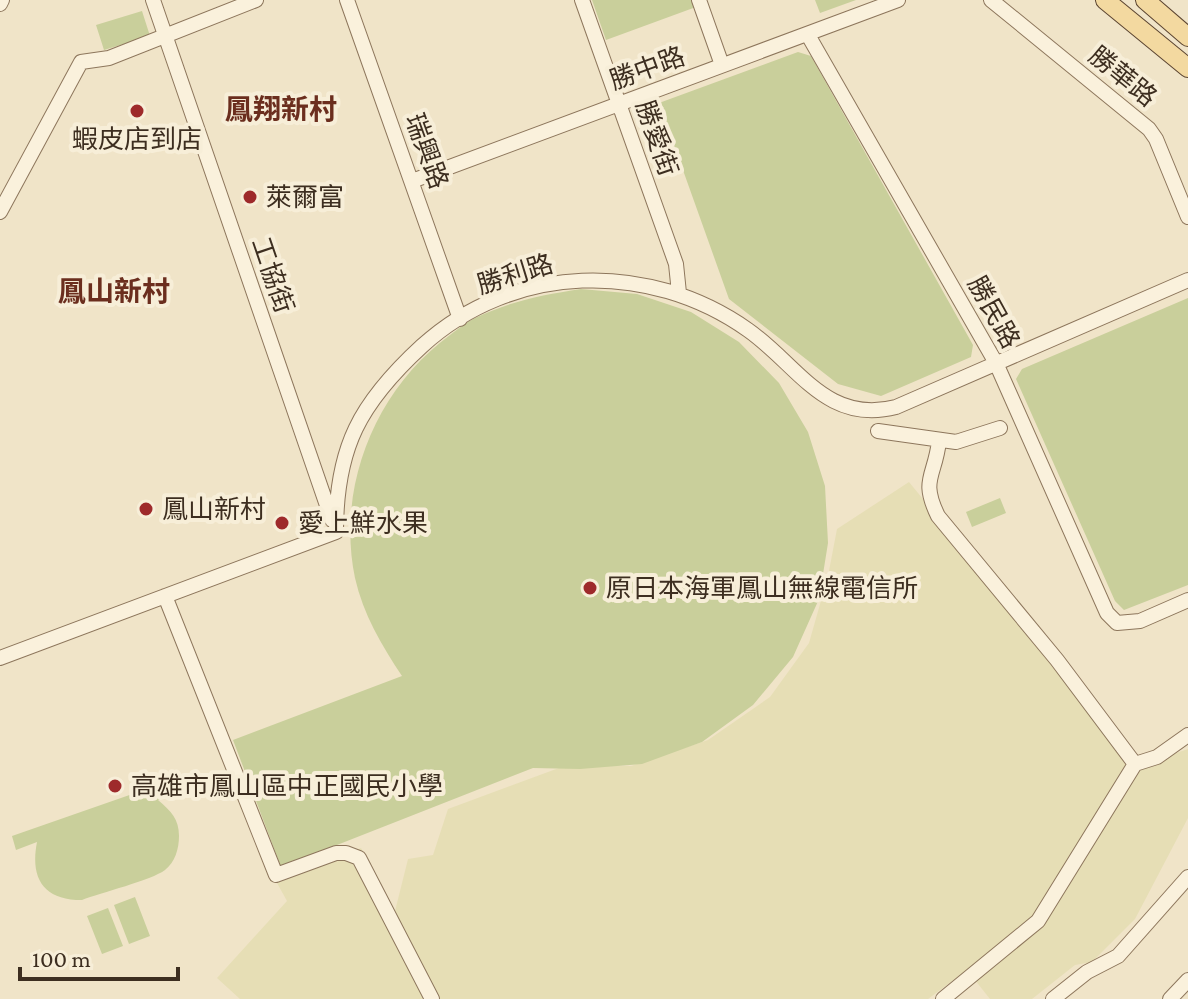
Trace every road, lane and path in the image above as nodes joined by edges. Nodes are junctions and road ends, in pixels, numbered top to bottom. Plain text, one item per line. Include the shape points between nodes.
1 (153, 0) edge
2 (256, 0) edge
3 (347, 0) edge
4 (582, 0) edge
5 (699, 0) edge
6 (898, 0) edge
7 (991, 0) edge
8 (1105, 0) edge
9 (1145, 0) edge
10 (165, 34) junction
11 (808, 35) junction
12 (1188, 37) edge
13 (722, 65) junction
14 (1188, 68) edge
15 (619, 103) junction
16 (412, 181) junction
17 (0, 212) edge
18 (1188, 217) edge
19 (1188, 280) edge
20 (679, 293) junction
21 (460, 319) junction
22 (996, 363) junction
23 (1000, 428) dead end
24 (878, 431) dead end
25 (939, 441) junction
26 (336, 532) junction
27 (165, 596) junction
28 (1188, 600) edge
29 (1, 656) edge
30 (1188, 735) edge
31 (1135, 764) junction
32 (1188, 877) edge
33 (1188, 980) edge
34 (432, 999) edge
35 (943, 999) edge
36 (1053, 999) edge
37 (1170, 999) edge

1 - 10 street, 工協街
2 - 10 street
3 - 16 street, 瑞興路
4 - 15 street, 勝愛街
5 - 13 street
6 - 11 street, 勝中路
7 - 18 street, 勝華路 via 1149,129
8 - 14 main road
9 - 12 main road
10 - 17 street via 109,58 81,62
10 - 26 street, 工協街
11 - 13 street, 勝中路
11 - 22 street, 勝民路
13 - 15 street, 勝中路
15 - 16 street, 勝中路
15 - 20 street, 勝愛街 via 676,264
16 - 21 street, 瑞興路
19 - 22 street, 勝利路
20 - 21 street, 勝利路 via 627,282 563,282 512,295
20 - 22 street, 勝利路 via 732,319 819,392 861,411 896,407
21 - 26 street, 勝利路 via 398,368 357,422 337,490
22 - 28 street, 勝民路 via 1107,613 1117,623 1140,621
23 - 25 street via 956,442
24 - 25 street
25 - 31 street via 928,480 938,516
26 - 27 street
27 - 29 street
27 - 34 street via 276,875 336,853 359,858
30 - 31 street via 1157,757
31 - 35 street via 1038,921
32 - 36 street via 1118,956
33 - 37 street

